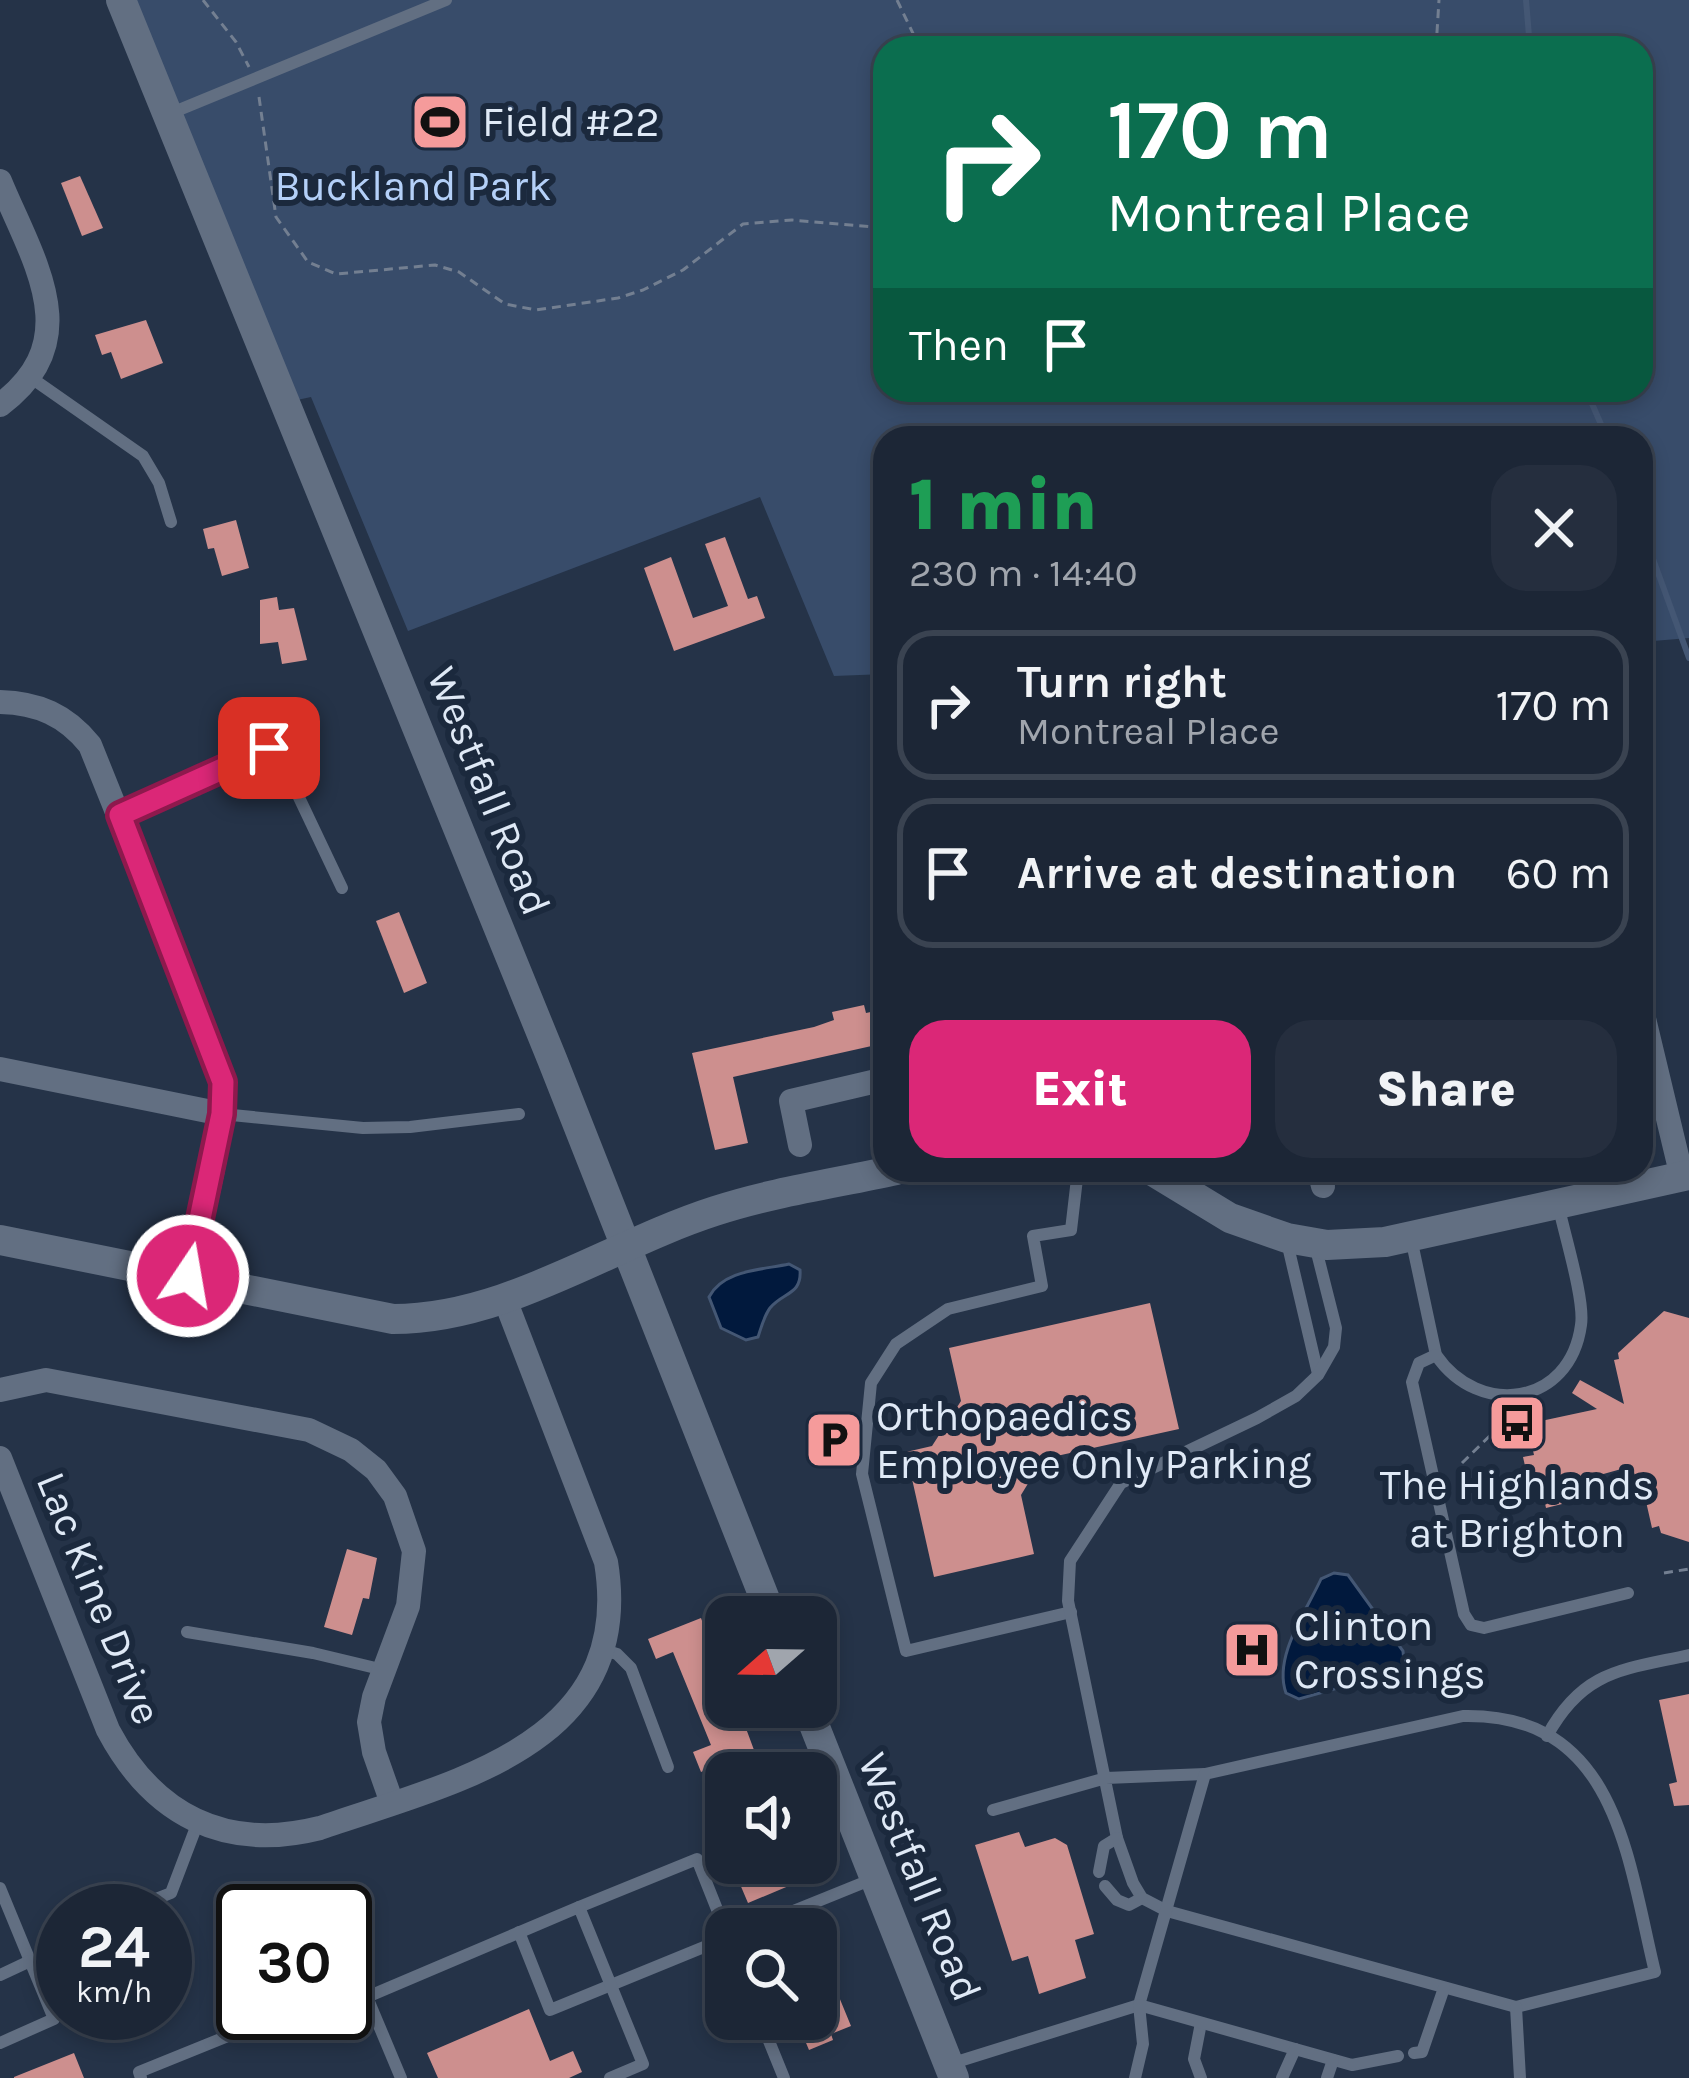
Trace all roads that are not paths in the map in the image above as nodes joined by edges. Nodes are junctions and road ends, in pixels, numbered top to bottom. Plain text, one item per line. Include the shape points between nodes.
1 (121, 0) edge
2 (446, 0) edge
3 (167, 114) junction
4 (0, 181) edge
5 (30, 377) junction
6 (0, 405) edge
7 (171, 522) dead end
8 (0, 702) edge
9 (120, 815) junction
10 (342, 888) dead end
11 (1653, 1051) edge
12 (0, 1069) edge
13 (873, 1082) edge
14 (222, 1114) junction
15 (519, 1114) dead end
16 (800, 1145) dead end
17 (873, 1175) edge
18 (1686, 1176) edge
19 (1077, 1182) edge
20 (1171, 1182) edge
21 (1558, 1204) junction
22 (1411, 1237) junction
23 (0, 1240) edge
24 (1301, 1241) junction
25 (624, 1247) junction
26 (188, 1276) junction
27 (504, 1297) junction
28 (1436, 1355) junction
29 (1318, 1375) junction
30 (0, 1390) edge
31 (0, 1458) edge
32 (1628, 1593) dead end
33 (764, 1596) edge
34 (1071, 1612) junction
35 (188, 1632) dead end
36 (604, 1650) junction
37 (1689, 1655) edge
38 (385, 1671) junction
39 (815, 1728) edge
40 (1547, 1736) junction
41 (668, 1767) dead end
42 (1205, 1774) junction
43 (1106, 1778) junction
44 (392, 1803) junction
45 (993, 1810) dead end
46 (199, 1821) junction
47 (1118, 1838) junction
48 (1099, 1871) dead end
49 (876, 1878) junction
50 (174, 1884) edge
51 (1105, 1886) dead end
52 (0, 1888) edge
53 (1142, 1898) junction
54 (579, 1907) junction
55 (716, 1908) edge
56 (801, 1908) edge
57 (1167, 1911) junction
58 (519, 1932) junction
59 (705, 1944) edge
60 (30, 1961) junction
61 (0, 1975) edge
62 (611, 1985) junction
63 (1444, 1988) junction
64 (1139, 2006) junction
65 (1516, 2007) junction
66 (1201, 2023) junction
67 (218, 2040) edge
68 (769, 2040) edge
69 (0, 2043) edge
70 (1295, 2050) junction
71 (1414, 2053) dead end
72 (1399, 2056) dead end
73 (1333, 2060) junction
74 (951, 2071) edge
75 (141, 2078) edge
76 (401, 2078) edge
77 (610, 2078) edge
78 (784, 2078) edge
79 (1135, 2078) edge
80 (1202, 2078) edge
81 (1282, 2078) edge
82 (1327, 2078) edge
83 (1520, 2078) edge

1 - 3 street, Westfall Road
2 - 3 lane
3 - 25 street, Westfall Road
4 - 5 street via 51,322
5 - 6 street
5 - 7 lane via 143,456
8 - 9 street via 46,709 72,725 98,760
9 - 10 lane via 276,749
9 - 14 street via 217,1061
11 - 18 street
12 - 14 street
13 - 16 street via 791,1101
14 - 15 lane via 386,1128
14 - 26 street
17 - 25 street via 717,1210
18 - 21 street
19 - 34 lane via 1071,1230 1033,1236 1042,1286 948,1309 896,1344 871,1384 862,1474 906,1651
20 - 24 street via 1230,1218
21 - 22 street
21 - 28 lane via 1582,1317 1563,1371 1543,1388 1491,1394 1466,1384
22 - 24 street via 1357,1245
22 - 28 lane
23 - 26 street
24 - 29 lane
24 - 29 lane via 1336,1328
25 - 27 street
25 - 33 street, Westfall Road
26 - 27 street via 393,1318 442,1316
27 - 36 street, Lac Kine Drive via 606,1562
28 - 32 lane via 1419,1363 1412,1382 1471,1625
29 - 34 lane via 1257,1418 1121,1483 1070,1561
30 - 38 street via 46,1380 83,1386 309,1430 351,1450 395,1496 414,1551 408,1606
31 - 46 street, Lac Kine Drive via 124,1761 167,1804
34 - 43 lane
35 - 38 lane
36 - 41 lane via 631,1668
36 - 44 street, Lac Kine Drive via 572,1708 534,1743
37 - 40 lane via 1594,1680
38 - 44 street via 369,1722
39 - 49 street, Westfall Road
40 - 42 lane via 1494,1715 1463,1716
40 - 65 lane via 1599,1782 1620,1828 1655,1972
42 - 43 lane
42 - 57 lane
43 - 45 lane
43 - 47 lane
44 - 46 street, Lac Kine Drive via 271,1837
46 - 50 lane
47 - 48 lane via 1104,1846
47 - 53 lane
49 - 56 lane
49 - 74 street, Westfall Road
51 - 53 lane via 1129,1905
52 - 60 lane
53 - 57 lane
54 - 55 lane via 697,1859
54 - 58 lane
54 - 62 lane
57 - 63 lane
57 - 64 lane
58 - 62 lane via 550,2010
58 - 76 lane via 367,1997
59 - 62 lane
60 - 61 lane
60 - 69 lane via 54,2019
62 - 77 lane via 643,2064
63 - 65 lane
63 - 71 lane via 1422,2052
64 - 66 lane
64 - 74 lane
64 - 79 lane via 1143,2044
65 - 83 lane
66 - 70 lane
66 - 80 lane via 1194,2059
67 - 75 lane via 139,2072
68 - 78 lane
70 - 73 lane
70 - 81 lane
72 - 73 lane via 1352,2065
73 - 82 lane

